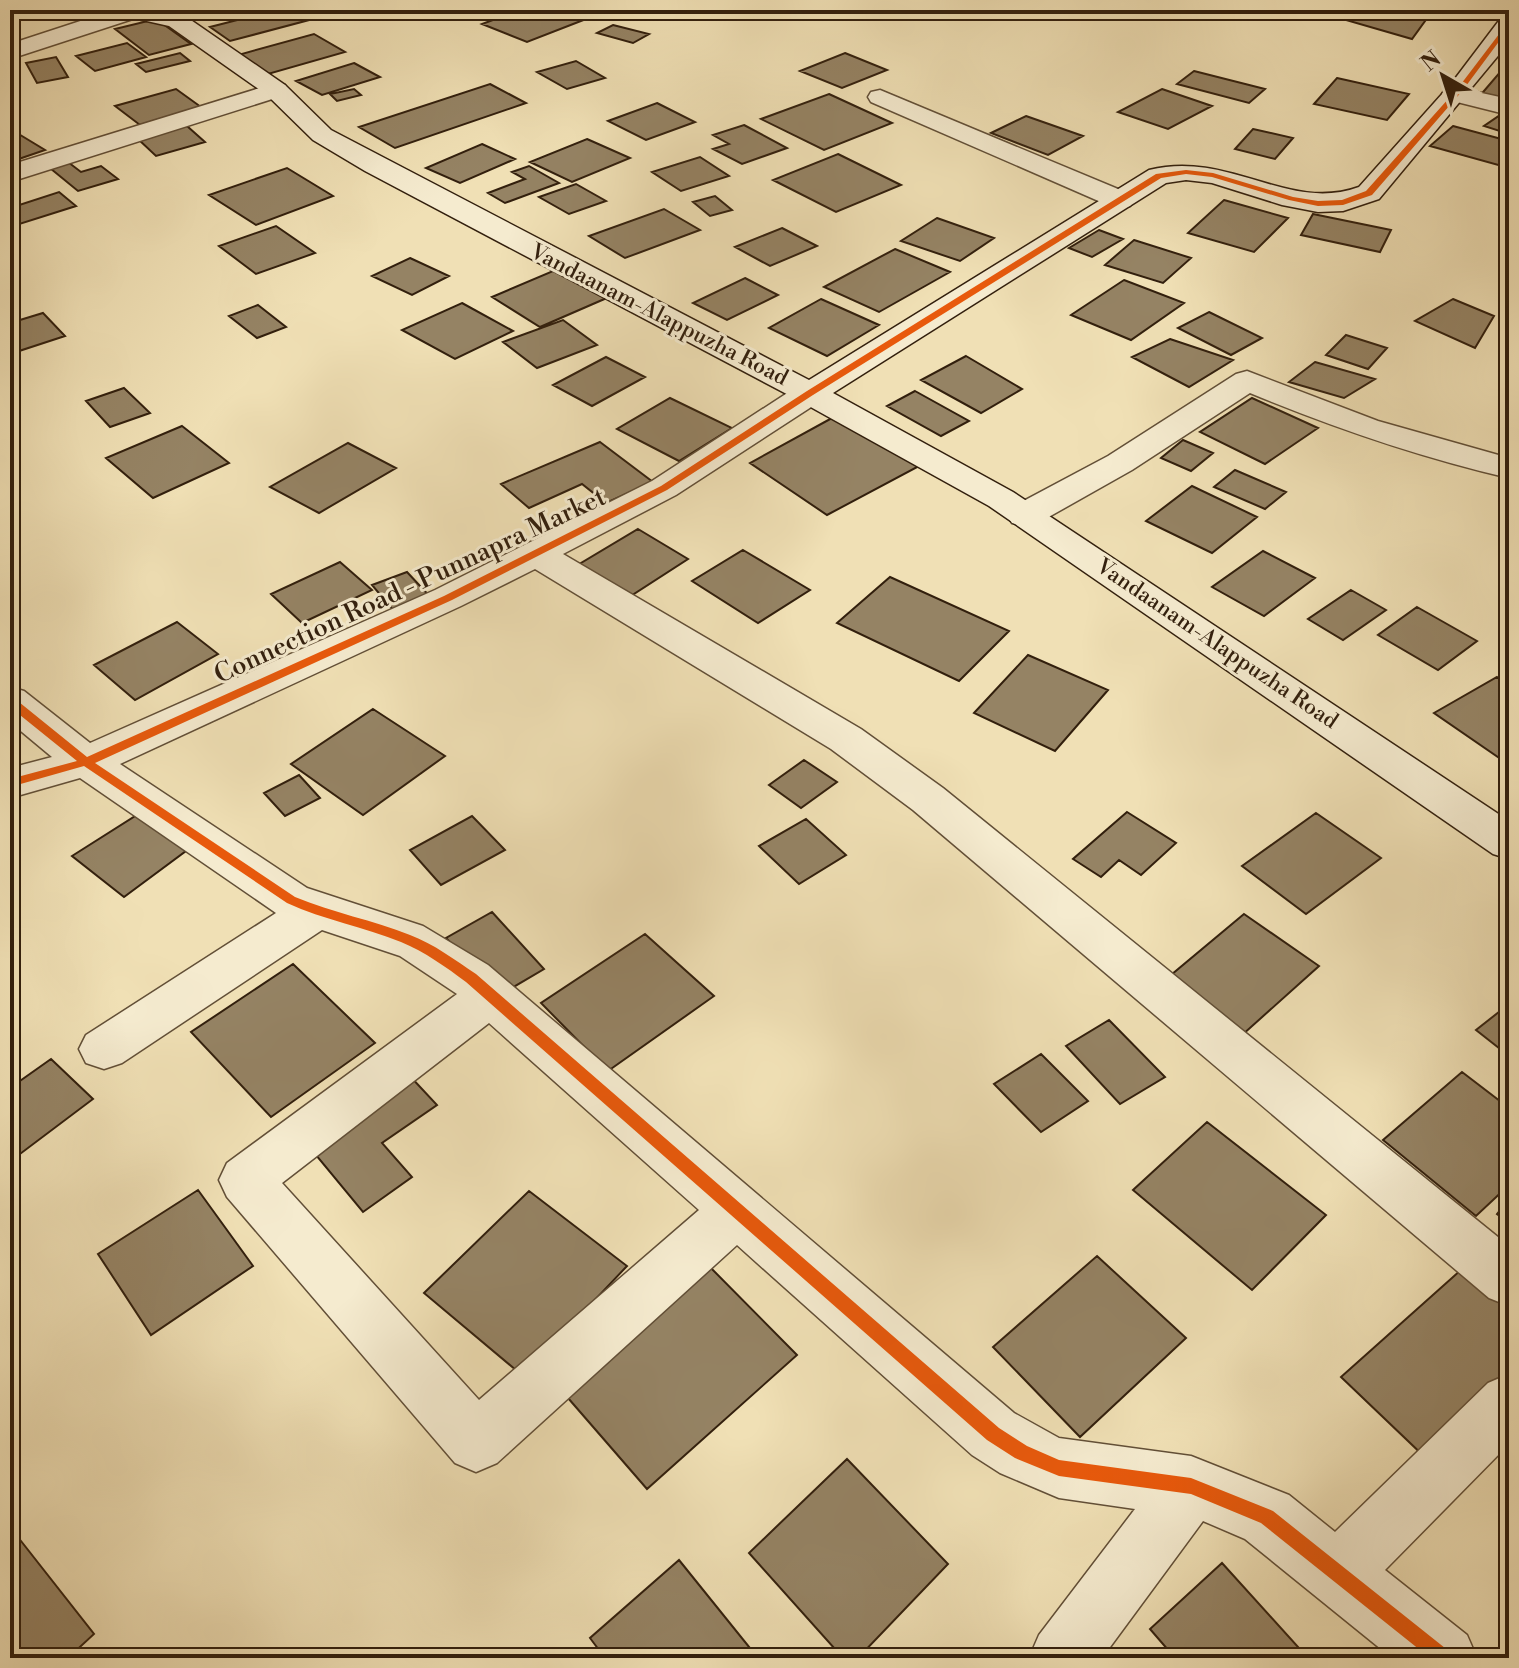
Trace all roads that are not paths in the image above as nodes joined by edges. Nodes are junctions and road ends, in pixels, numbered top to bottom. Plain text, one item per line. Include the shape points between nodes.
1 (133, 10) edge
2 (1509, 23) edge
3 (10, 52) edge
4 (276, 90) junction
5 (1454, 94) junction
6 (880, 97) dead end
7 (1509, 107) edge
8 (10, 174) edge
9 (1120, 200) junction
10 (810, 393) junction
11 (1509, 468) edge
12 (1025, 515) junction
13 (535, 553) junction
14 (10, 701) edge
15 (86, 762) junction
16 (10, 783) edge
17 (1509, 843) edge
18 (315, 911) junction
19 (490, 995) junction
20 (104, 1049) dead end
21 (737, 1211) junction
22 (1509, 1280) edge
23 (1509, 1403) edge
24 (1191, 1486) junction
25 (1336, 1575) junction
26 (1062, 1658) edge
27 (1444, 1658) edge

1 - 3 street
1 - 4 street, Vandaanam-Alappuzha Road via 177,21
2 - 5 street, Connection Road - Punnapra Market
4 - 8 street
4 - 10 street, Vandaanam-Alappuzha Road via 322,135 374,165
5 - 7 street
5 - 9 street, Connection Road - Punnapra Market via 1369,193 1355,201 1306,202 1196,171 1159,176
6 - 9 street
9 - 10 street, Connection Road - Punnapra Market
10 - 12 street, Vandaanam-Alappuzha Road
10 - 13 street, Connection Road - Punnapra Market via 664,488
11 - 12 street via 1366,428 1247,381 1120,463
12 - 17 street, Vandaanam-Alappuzha Road
13 - 15 street, Connection Road - Punnapra Market via 448,598
13 - 22 street via 846,739 928,799
14 - 15 street
15 - 16 street, Connection Road - Punnapra Market
15 - 18 street
18 - 19 street via 433,951
18 - 20 street
19 - 21 street
19 - 21 street via 246,1180 476,1442
21 - 24 street via 993,1434 1021,1452 1059,1468
23 - 25 street
24 - 25 street via 1267,1517
24 - 26 street
25 - 27 street

